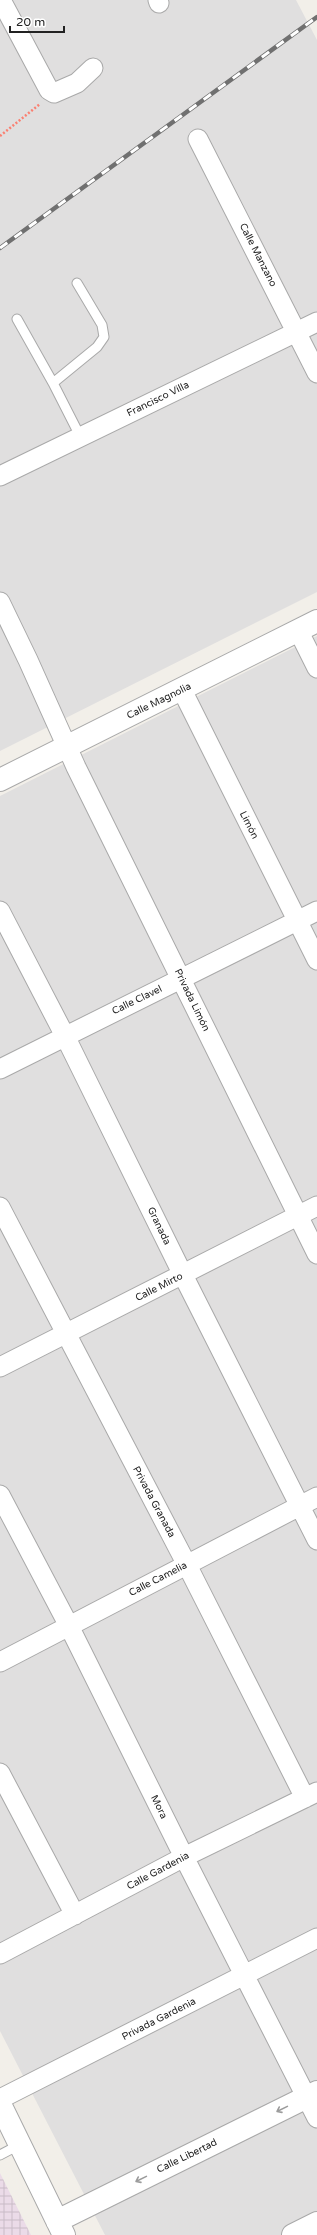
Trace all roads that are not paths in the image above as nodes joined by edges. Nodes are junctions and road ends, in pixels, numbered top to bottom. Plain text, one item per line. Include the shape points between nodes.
1 (1, 0) edge
2 (93, 68) dead end
3 (198, 138) dead end
4 (77, 283) dead end
5 (17, 319) dead end
6 (317, 322) edge
7 (298, 332) junction
8 (317, 373) edge
9 (53, 383) junction
10 (80, 436) junction
11 (0, 476) edge
12 (1, 605) edge
13 (308, 626) edge
14 (317, 668) edge
15 (182, 690) junction
16 (67, 746) junction
17 (0, 780) edge
18 (0, 911) edge
19 (317, 912) edge
20 (298, 921) junction
21 (317, 960) edge
22 (182, 978) junction
23 (65, 1036) junction
24 (0, 1069) edge
25 (317, 1206) edge
26 (0, 1207) edge
27 (298, 1216) junction
28 (317, 1254) edge
29 (183, 1274) junction
30 (66, 1334) junction
31 (0, 1367) edge
32 (0, 1495) edge
33 (317, 1498) edge
34 (300, 1506) junction
35 (317, 1540) edge
36 (187, 1565) junction
37 (69, 1626) junction
38 (0, 1662) edge
39 (0, 1773) edge
40 (311, 1795) edge
41 (184, 1857) junction
42 (75, 1915) junction
43 (317, 1938) edge
44 (0, 1954) edge
45 (245, 1976) junction
46 (312, 2094) edge
47 (0, 2099) edge
48 (0, 2104) edge
49 (317, 2118) edge
50 (9, 2150) edge
51 (317, 2223) edge
52 (60, 2228) edge
53 (293, 2235) edge

1 - 2 street via 49,90 54,93 77,83
3 - 7 street, Calle Manzano
4 - 9 lane via 102,325 104,337 97,347
5 - 9 lane
6 - 7 street, Francisco Villa
7 - 8 street, Calle Manzano
7 - 10 street, Francisco Villa
9 - 10 lane
10 - 11 street, Francisco Villa
12 - 16 street, Privada Limón
13 - 14 street
13 - 15 street, Calle Magnolia
15 - 16 street, Calle Magnolia
15 - 20 street, Limón
16 - 17 street, Calle Magnolia
16 - 22 street, Privada Limón
18 - 23 street, Granada
19 - 20 street, Calle Clavel
20 - 21 street, Limón
20 - 22 street, Calle Clavel
22 - 23 street, Calle Clavel
22 - 27 street, Privada Limón
23 - 24 street, Calle Clavel
23 - 29 street, Granada
25 - 27 street, Calle Mirto
26 - 30 street, Privada Granada
27 - 28 street, Privada Limón
27 - 29 street, Calle Mirto
29 - 30 street, Calle Mirto
29 - 34 street, Granada
30 - 31 street, Calle Mirto
30 - 36 street, Privada Granada
32 - 37 street, Mora
33 - 34 street, Calle Camelia
34 - 35 street, Granada
34 - 36 street, Calle Camelia
36 - 37 street, Calle Camelia
36 - 40 street, Privada Granada
37 - 38 street, Calle Camelia
37 - 41 street, Mora
39 - 42 street
40 - 41 street, Calle Gardenia
41 - 42 street, Calle Gardenia
41 - 45 street, Mora
42 - 44 street, Calle Gardenia
43 - 45 street, Privada Gardenia
45 - 46 street, Mora
45 - 47 street, Privada Gardenia
46 - 49 street, Mora
46 -> 52 street, Calle Libertad
48 - 50 street
50 - 52 street
51 - 53 street

